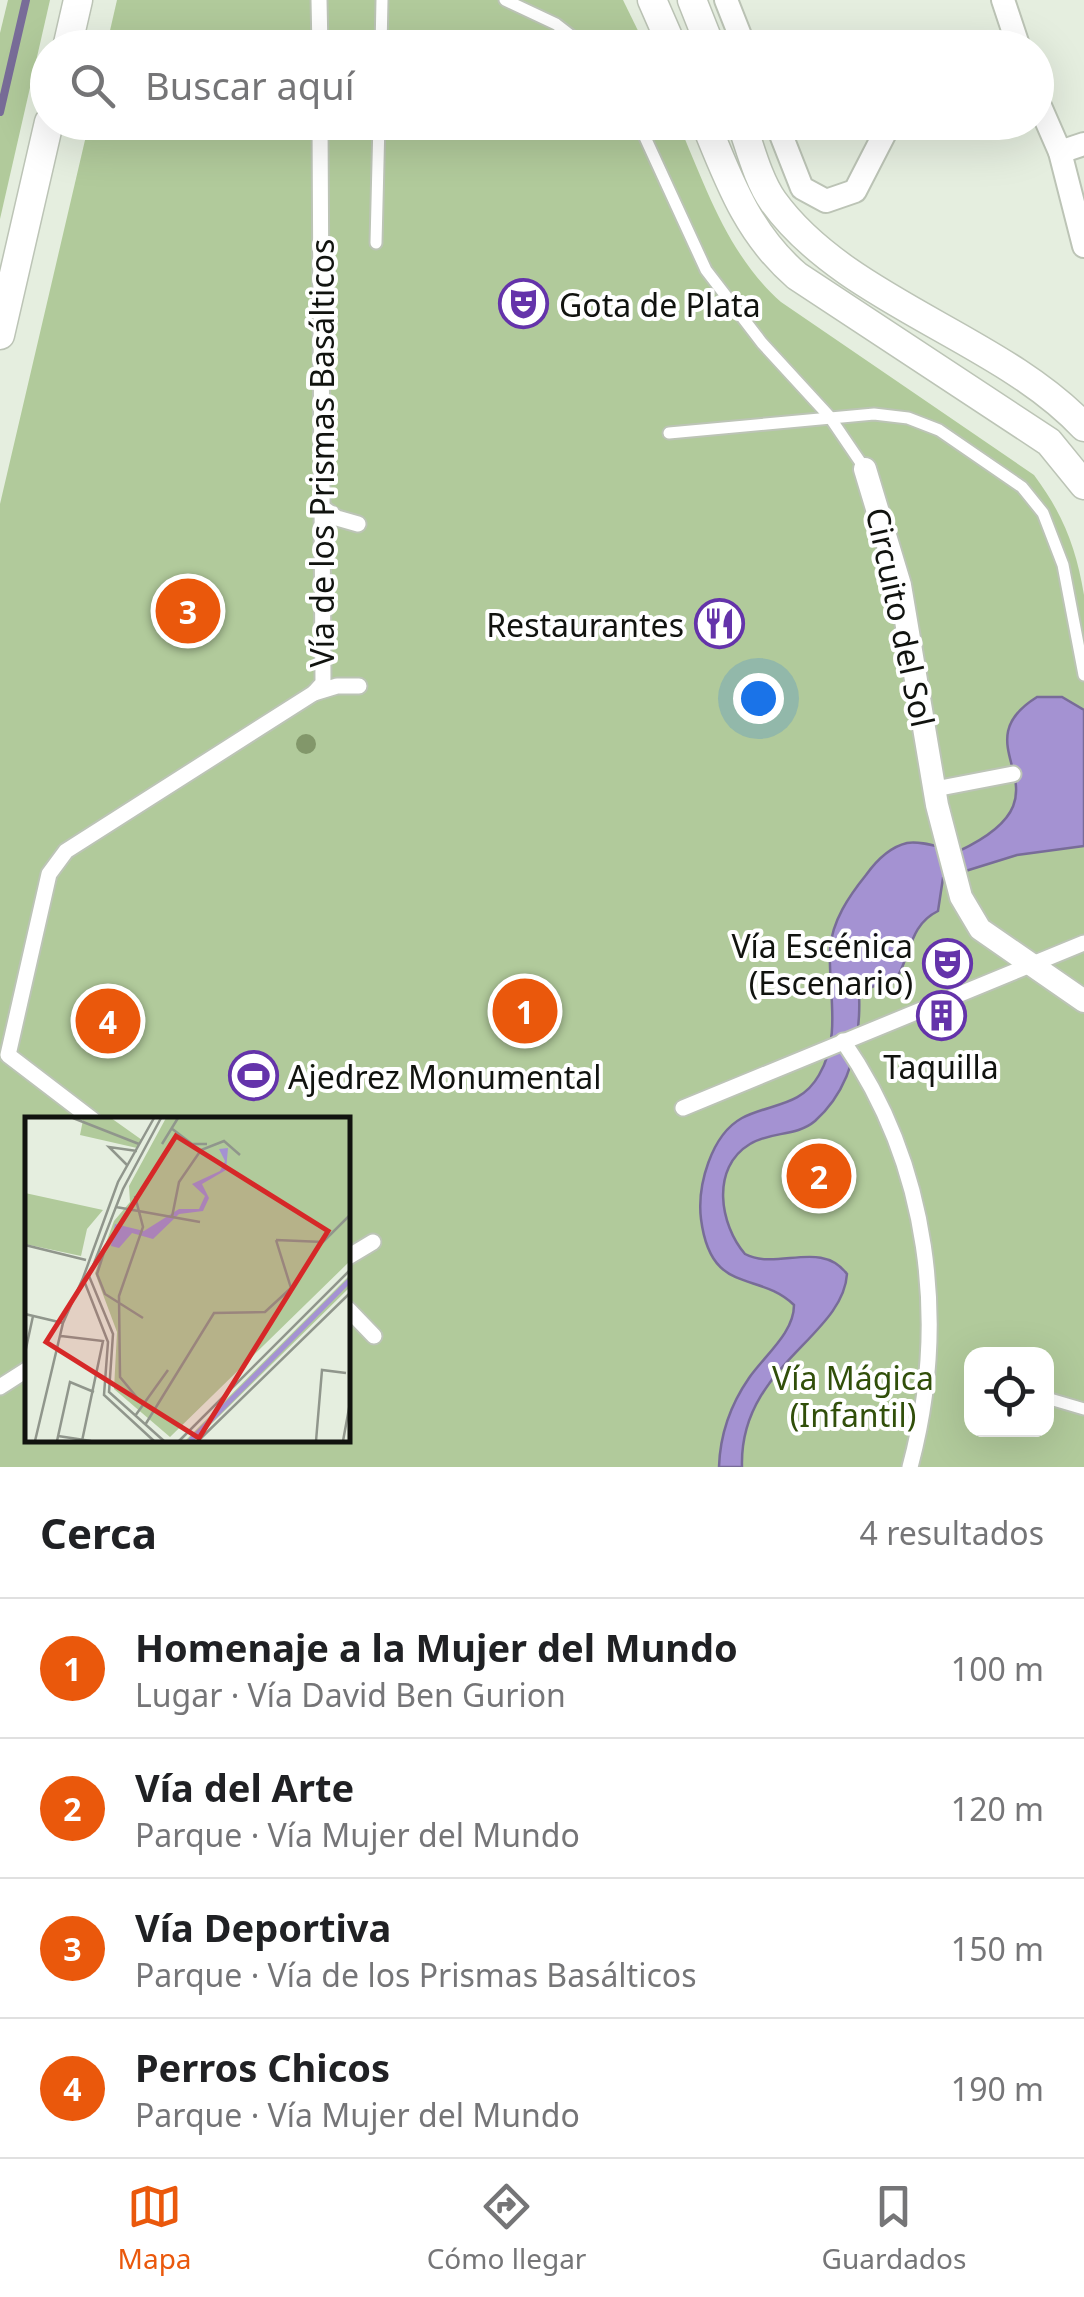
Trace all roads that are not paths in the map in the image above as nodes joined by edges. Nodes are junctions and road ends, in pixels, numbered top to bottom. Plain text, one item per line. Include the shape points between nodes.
1 (78, 0) edge
2 (319, 0) edge
3 (382, 0) edge
4 (505, 0) edge
5 (652, 0) edge
6 (692, 0) edge
7 (726, 0) edge
8 (1004, 0) edge
9 (71, 30) edge
10 (320, 30) edge
11 (381, 30) edge
12 (564, 30) edge
13 (665, 30) edge
14 (704, 30) edge
15 (738, 30) edge
16 (1013, 30) edge
17 (1054, 138) edge
18 (46, 140) edge
19 (320, 140) edge
20 (379, 140) edge
21 (646, 140) edge
22 (713, 140) edge
23 (748, 140) edge
24 (783, 140) edge
25 (881, 140) edge
26 (1084, 144) edge
27 (1060, 152) junction
28 (376, 243) dead end
29 (1084, 246) edge
30 (0, 334) edge
31 (968, 343) junction
32 (948, 375) junction
33 (829, 416) junction
34 (1084, 427) edge
35 (669, 433) dead end
36 (865, 469) joint
37 (1084, 486) edge
38 (322, 508) junction
39 (358, 524) dead end
40 (1084, 675) edge
41 (359, 686) dead end
42 (314, 693) junction
43 (1013, 774) dead end
44 (934, 789) junction
45 (1084, 943) edge
46 (1030, 966) junction
47 (1084, 1001) edge
48 (843, 1042) junction
49 (684, 1108) dead end
50 (89, 1117) edge
51 (373, 1242) dead end
52 (350, 1256) edge
53 (350, 1311) edge
54 (374, 1336) dead end
55 (25, 1371) edge
56 (0, 1387) edge
57 (1054, 1399) edge
58 (1084, 1409) edge
59 (910, 1467) edge

1 - 9 street
2 - 10 street
3 - 11 lane
4 - 12 lane
5 - 13 street
6 - 14 street
7 - 15 street
8 - 16 street
17 - 27 street
18 - 30 street
19 - 38 street, Vía de los Prismas Basálticos
20 - 28 lane
21 - 33 lane, Circuito del Sol via 706,270
22 - 32 street via 770,253
23 - 31 street via 771,199 809,240
24 - 25 street via 802,188 826,201 855,191
26 - 27 street
27 - 29 street
31 - 32 street
31 - 34 street
32 - 37 street via 1048,442
33 - 35 lane
33 - 36 lane, Circuito del Sol
33 - 40 lane via 908,418 940,430 1022,487 1043,513 1062,565
36 - 44 street, Circuito del Sol via 900,585
38 - 39 street
38 - 42 street, Vía de los Prismas Basálticos via 326,668
41 - 42 street
42 - 50 street, Vía de los Prismas Basálticos via 66,851 49,874 8,1055
43 - 44 street
44 - 46 street, Circuito del Sol via 961,897 980,929
45 - 46 street
46 - 47 street, Circuito del Sol
46 - 48 street
48 - 49 street
48 - 59 street via 893,1125 922,1241 930,1353
51 - 52 street
53 - 54 street
55 - 56 street
57 - 58 lane

